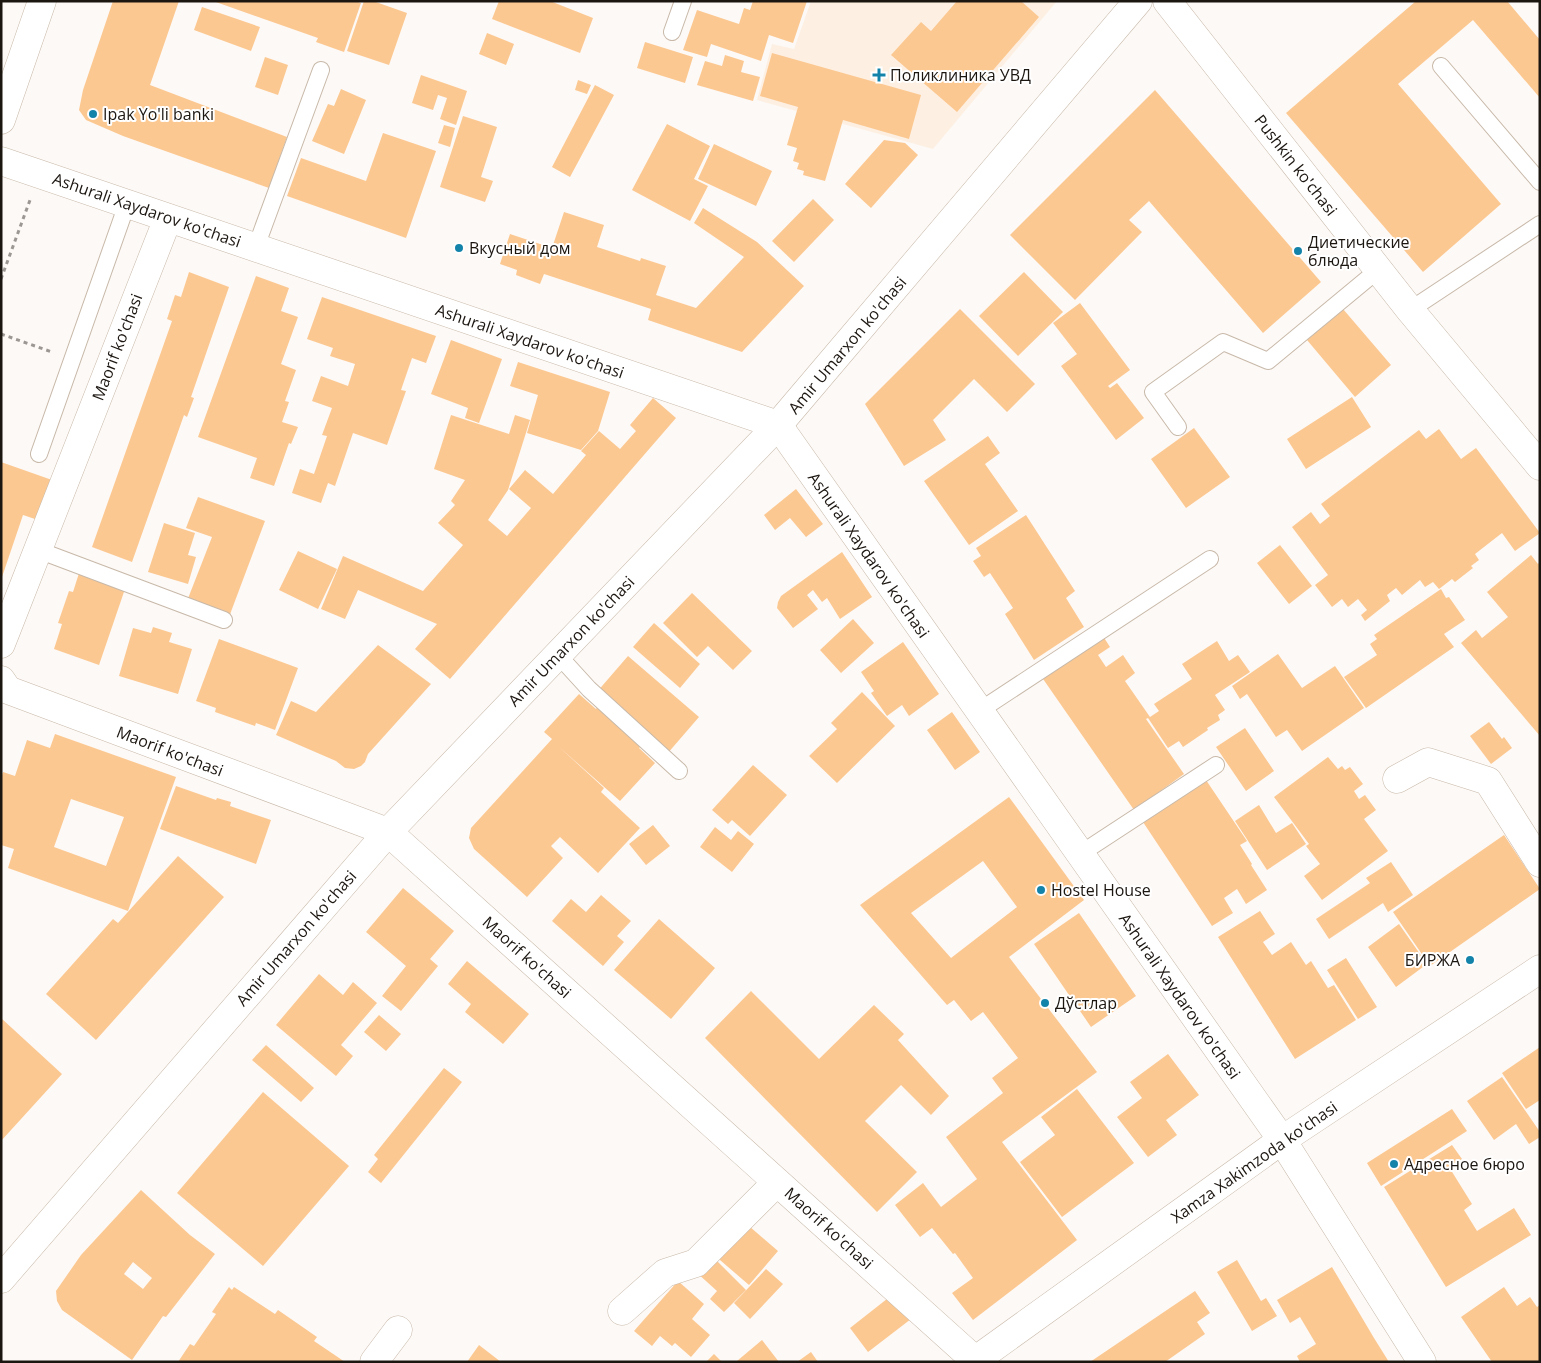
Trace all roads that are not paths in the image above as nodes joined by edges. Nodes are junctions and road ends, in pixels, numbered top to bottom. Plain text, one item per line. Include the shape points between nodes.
1 (42, 1) edge
2 (683, 1) edge
3 (1138, 1) edge
4 (1167, 1) edge
5 (672, 32) dead end
6 (1441, 66) dead end
7 (320, 70) dead end
8 (1, 120) edge
9 (1, 161) edge
10 (1540, 182) edge
11 (126, 204) junction
12 (168, 218) junction
13 (1540, 224) edge
14 (256, 247) junction
15 (1378, 270) junction
16 (1410, 310) junction
17 (778, 425) junction
18 (1178, 427) dead end
19 (39, 454) dead end
20 (1540, 466) edge
21 (38, 550) junction
22 (1210, 559) dead end
23 (224, 620) dead end
24 (1, 644) edge
25 (558, 655) junction
26 (1, 680) edge
27 (980, 711) junction
28 (1216, 765) dead end
29 (679, 771) dead end
30 (1397, 779) dead end
31 (388, 832) junction
32 (1080, 854) junction
33 (1540, 863) edge
34 (1540, 970) edge
35 (1282, 1140) junction
36 (777, 1182) junction
37 (1, 1279) edge
38 (622, 1311) dead end
39 (398, 1330) dead end
40 (975, 1361) edge
41 (374, 1362) edge
42 (1422, 1362) edge

1 - 8 street
2 - 5 lane
3 - 17 street, Amir Umarxon ko'chasi
4 - 15 street, Pushkin ko'chasi
6 - 10 lane
7 - 14 lane
9 - 11 street, Ashurali Xaydarov ko'chasi
11 - 12 street, Ashurali Xaydarov ko'chasi
11 - 19 lane
12 - 14 street, Ashurali Xaydarov ko'chasi
12 - 21 street, Maorif ko'chasi
13 - 16 lane
14 - 17 street, Ashurali Xaydarov ko'chasi
15 - 16 street, Pushkin ko'chasi
15 - 18 lane via 1268,361 1224,342 1153,392
16 - 20 street, Pushkin ko'chasi
17 - 25 street, Amir Umarxon ko'chasi
17 - 27 street, Ashurali Xaydarov ko'chasi
21 - 23 lane
21 - 24 street, Maorif ko'chasi
22 - 27 lane
25 - 29 lane via 589,689
25 - 31 street, Amir Umarxon ko'chasi
26 - 31 street, Maorif ko'chasi via 8,690
27 - 32 street, Ashurali Xaydarov ko'chasi
28 - 32 lane
30 - 33 street via 1428,762 1488,781
31 - 36 street, Maorif ko'chasi
31 - 37 street, Amir Umarxon ko'chasi
32 - 35 street, Ashurali Xaydarov ko'chasi
34 - 35 street, Xamza Xakimzoda ko'chasi
35 - 40 street, Xamza Xakimzoda ko'chasi
35 - 42 street, Ashurali Xaydarov ko'chasi
36 - 38 street via 696,1263 665,1273
36 - 40 street, Maorif ko'chasi
39 - 41 street

